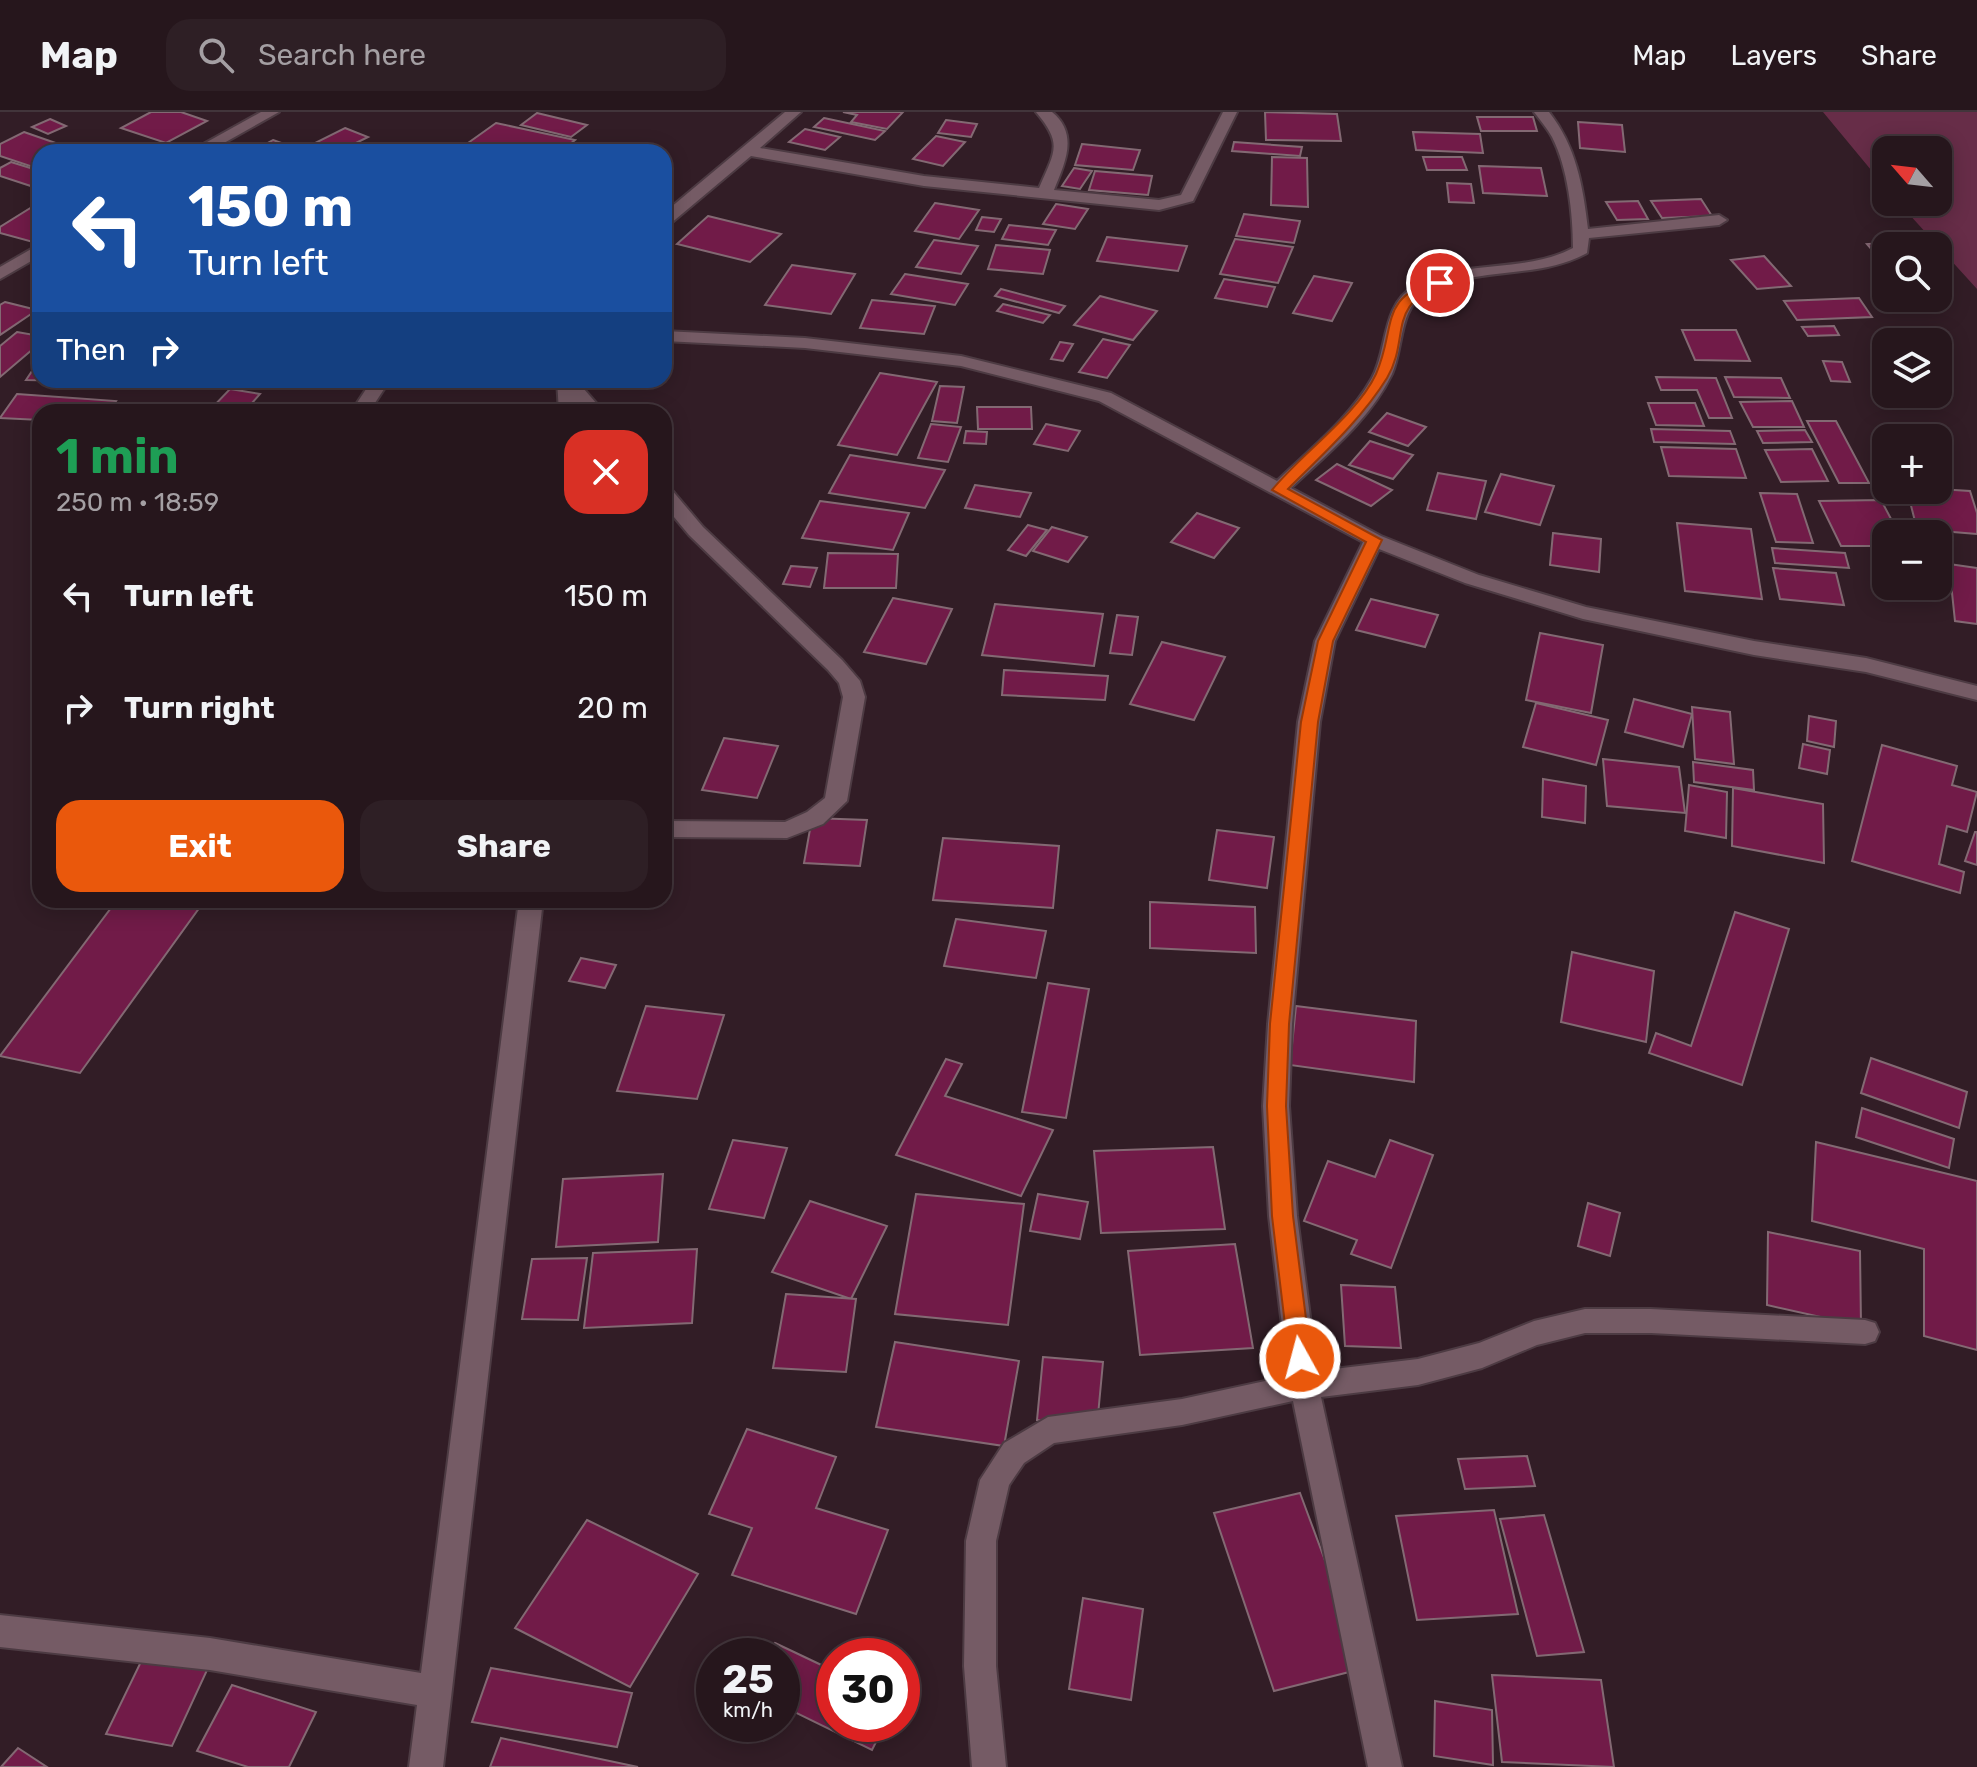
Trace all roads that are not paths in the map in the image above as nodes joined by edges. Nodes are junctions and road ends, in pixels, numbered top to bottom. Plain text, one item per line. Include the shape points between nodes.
1 (272, 112) edge
2 (794, 112) edge
3 (1043, 112) edge
4 (1230, 112) edge
5 (1541, 112) edge
6 (212, 144) edge
7 (748, 151) junction
8 (1044, 194) junction
9 (672, 214) edge
10 (1719, 220) dead end
11 (1583, 234) junction
12 (0, 249) edge
13 (32, 255) edge
14 (32, 258) edge
15 (0, 274) edge
16 (672, 336) edge
17 (573, 388) edge
18 (588, 404) edge
19 (1279, 490) junction
20 (672, 502) edge
21 (1374, 540) junction
22 (1977, 693) edge
23 (672, 829) edge
24 (530, 908) edge
25 (1865, 1332) dead end
26 (1304, 1386) junction
27 (0, 1631) edge
28 (436, 1692) junction
29 (426, 1767) edge
30 (989, 1767) edge
31 (1385, 1767) edge

1 - 6 street
2 - 7 street
3 - 8 street via 1063,131 1063,146
4 - 8 street via 1187,198 1159,205
5 - 11 street via 1563,147
7 - 8 street via 924,181
7 - 9 street
10 - 11 street
11 - 19 street via 1581,250 1571,258 1421,289 1401,306 1382,375 1349,419
12 - 13 street
14 - 15 street
16 - 19 street via 805,343 961,361 1105,397
17 - 18 street
19 - 21 street
20 - 23 street via 835,665 854,697 836,801 815,818 787,830
21 - 22 street via 1472,579 1583,613 1866,665
21 - 26 street via 1325,641 1312,709 1280,1024 1276,1106 1283,1216
24 - 28 street
25 - 26 street via 1585,1321 1418,1372
26 - 30 street via 1182,1412 1048,1430 1014,1453 995,1480 981,1541 980,1666
26 - 31 street
27 - 28 street via 210,1654
28 - 29 street

